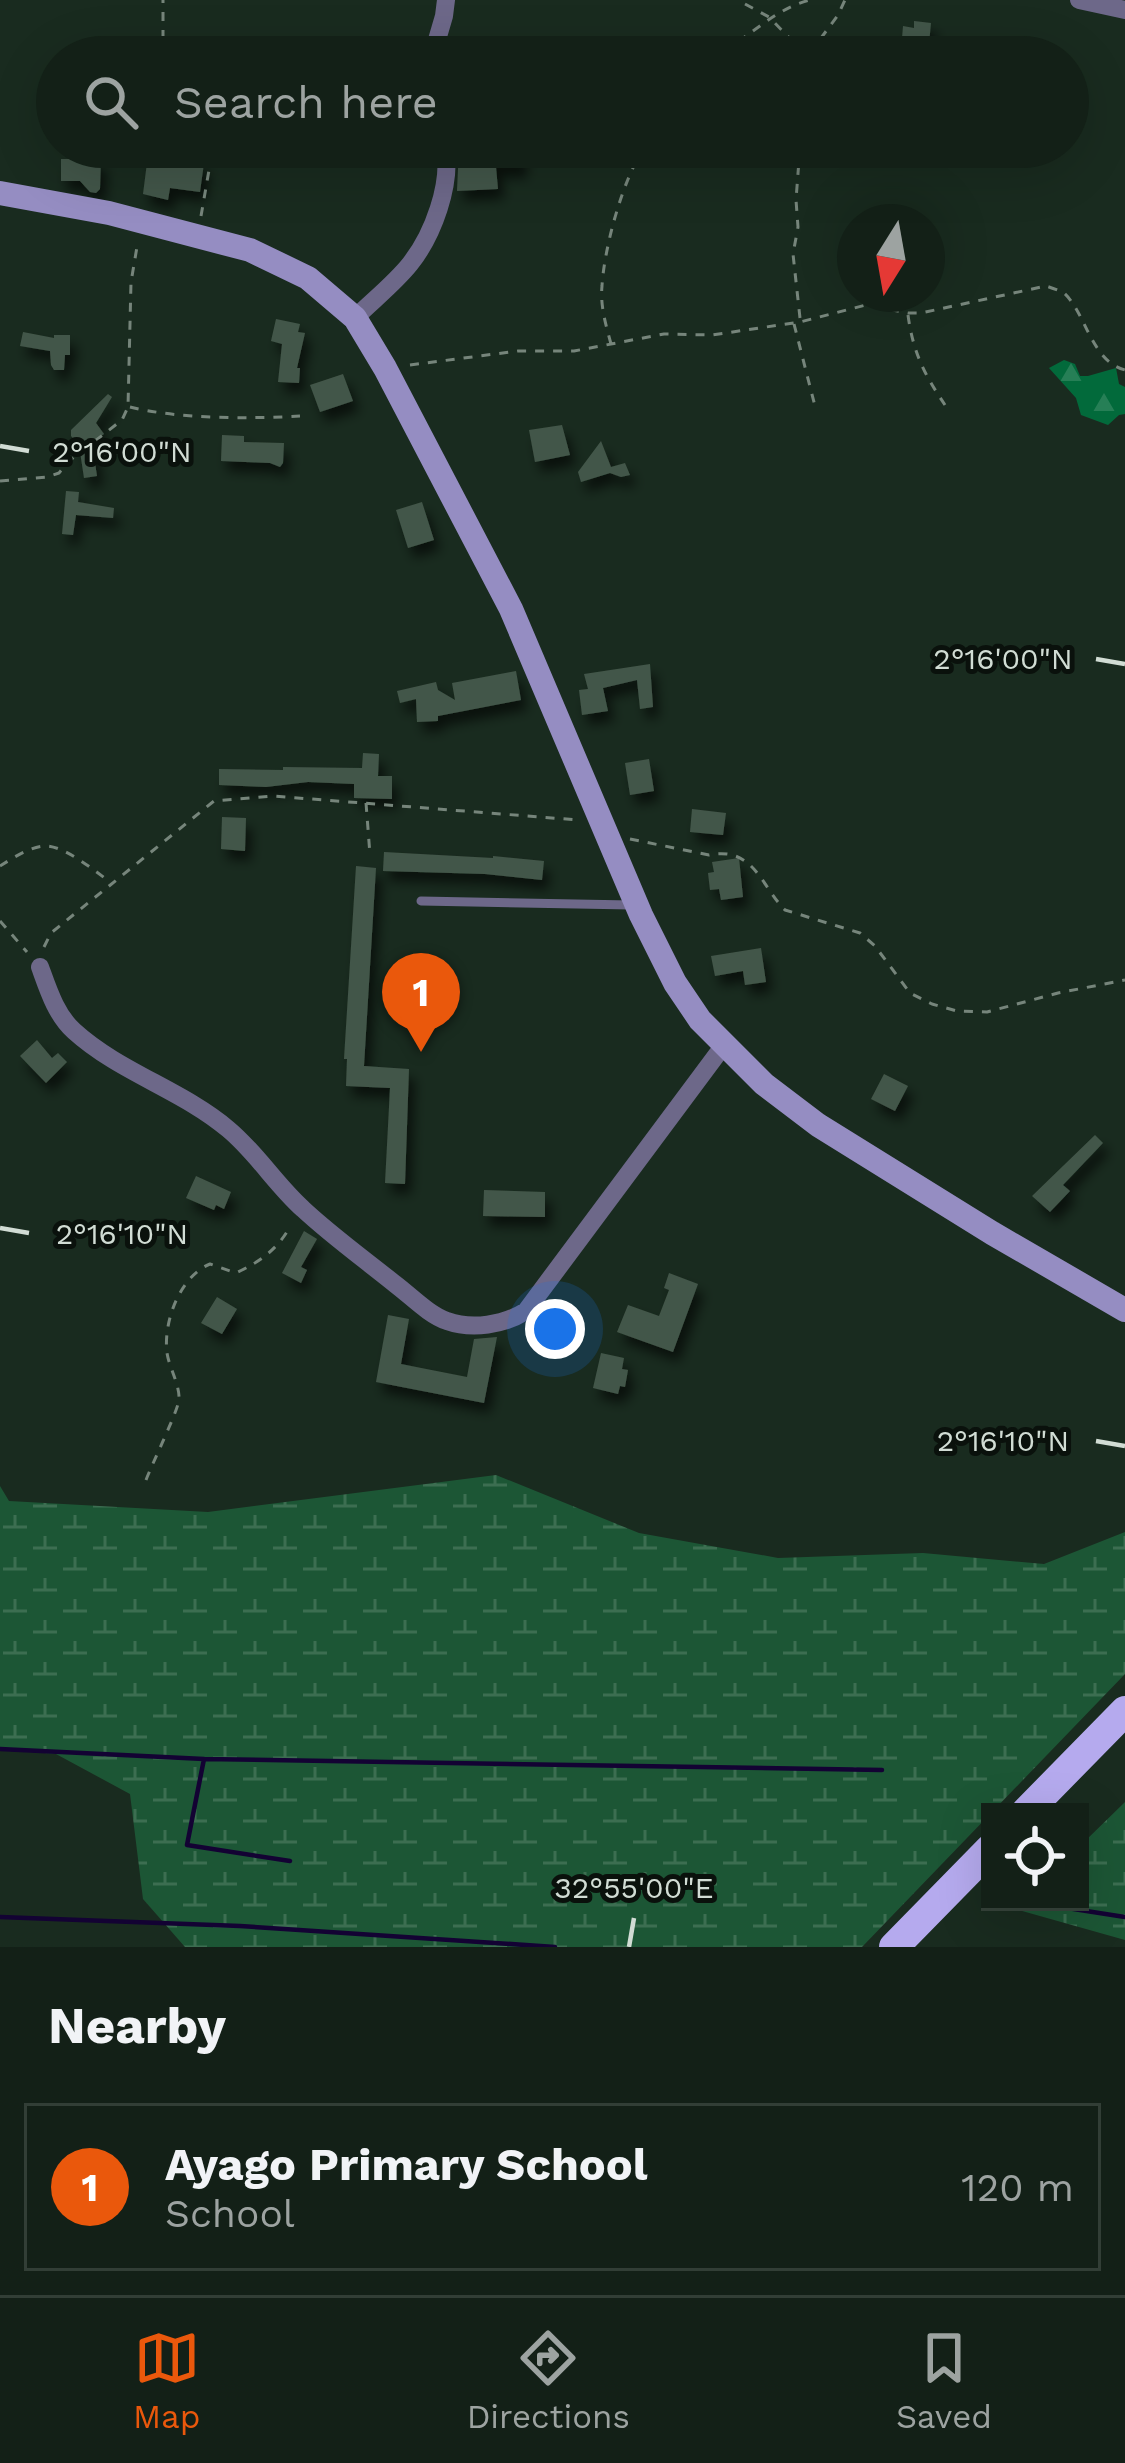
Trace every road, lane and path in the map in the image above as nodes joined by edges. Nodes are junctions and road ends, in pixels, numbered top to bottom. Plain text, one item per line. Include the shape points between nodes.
1 (163, 0) edge
2 (446, 0) edge
3 (810, 0) edge
4 (845, 0) edge
5 (1079, 0) edge
6 (745, 4) dead end
7 (1125, 10) edge
8 (769, 17) junction
9 (163, 36) edge
10 (438, 36) edge
11 (745, 36) edge
12 (788, 36) edge
13 (823, 36) edge
14 (209, 168) edge
15 (447, 168) edge
16 (634, 168) edge
17 (798, 168) edge
18 (0, 193) edge
19 (141, 221) junction
20 (197, 236) junction
21 (908, 313) junction
22 (355, 318) junction
23 (797, 322) junction
24 (611, 344) junction
25 (385, 368) junction
26 (1125, 370) edge
27 (945, 405) dead end
28 (128, 407) junction
29 (815, 410) dead end
30 (300, 416) dead end
31 (0, 481) edge
32 (366, 803) junction
33 (605, 831) junction
34 (370, 855) dead end
35 (0, 866) edge
36 (112, 883) junction
37 (421, 901) dead end
38 (637, 905) junction
39 (0, 921) edge
40 (40, 967) junction
41 (1125, 980) edge
42 (724, 1045) junction
43 (301, 1207) junction
44 (1125, 1310) edge
45 (146, 1480) dead end
46 (1125, 1711) edge
47 (1035, 1803) edge
48 (981, 1858) edge
49 (894, 1947) edge

1 - 9 path
2 - 10 street
3 - 8 path
4 - 13 path
5 - 7 street
6 - 8 path
8 - 11 path
8 - 12 path
14 - 20 path
15 - 22 street via 411,262
16 - 24 path via 602,287
17 - 23 path
18 - 19 street
19 - 20 street
19 - 28 path
20 - 22 street via 308,278
21 - 23 path via 866,304
21 - 26 path via 1046,286 1063,292 1103,357
21 - 27 path via 912,344
22 - 25 street
23 - 24 path
23 - 29 path
24 - 25 path
25 - 33 street via 511,610
28 - 30 path
28 - 31 path via 59,473
32 - 33 path
32 - 34 path
32 - 36 path via 214,801
33 - 38 street
33 - 41 path via 736,856 785,910 860,933 910,993 956,1011 987,1012
35 - 36 path via 47,846
36 - 40 path via 51,932
37 - 38 lane
38 - 42 street via 675,983
39 - 40 path
40 - 43 street via 70,1028 230,1130
42 - 43 street via 513,1320 445,1321
42 - 44 street via 818,1125
43 - 45 path via 282,1243 257,1263 236,1273 210,1264 197,1269 176,1303 166,1330 179,1399
46 - 47 main road
48 - 49 main road

